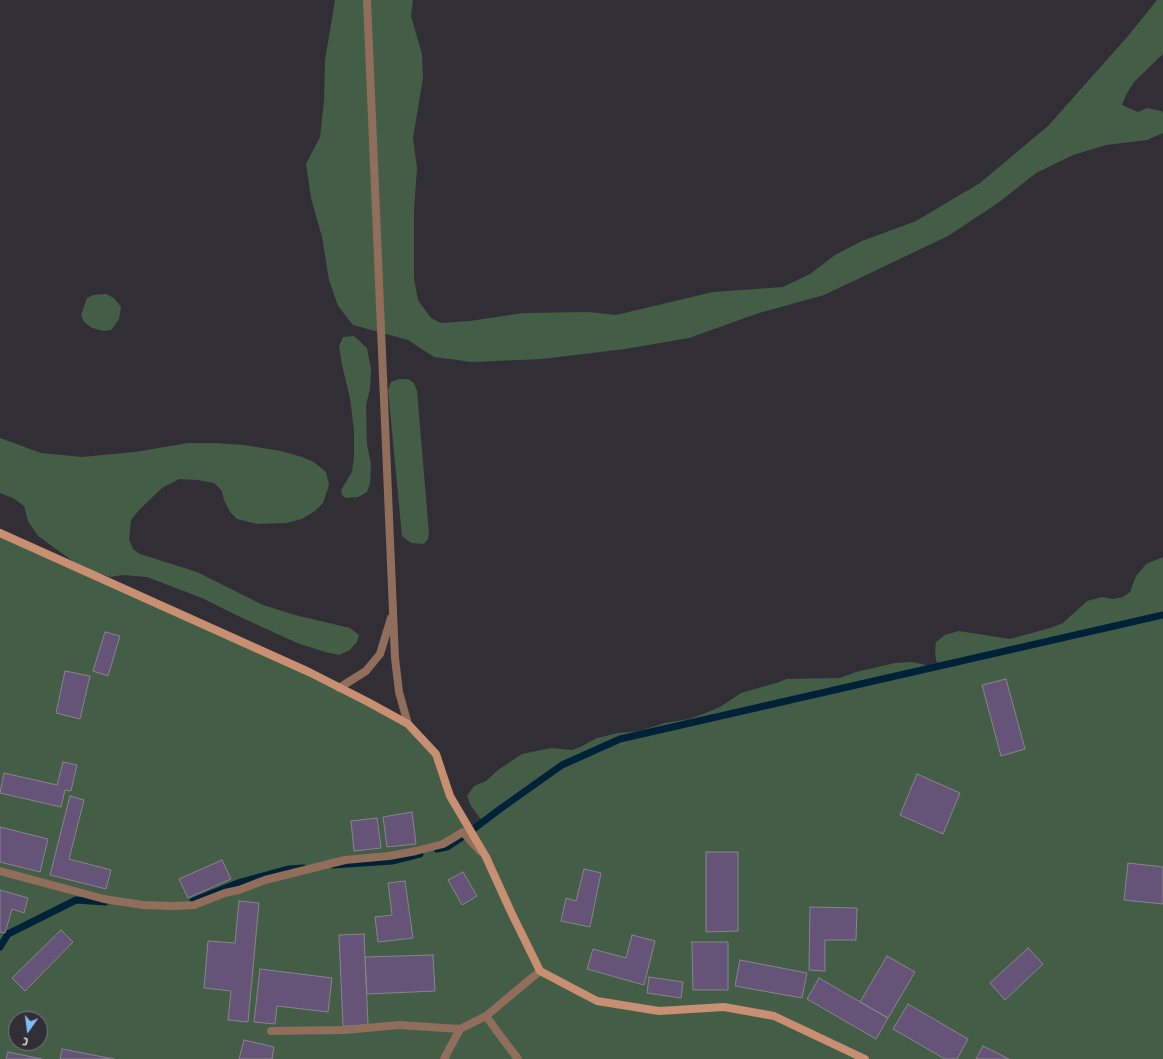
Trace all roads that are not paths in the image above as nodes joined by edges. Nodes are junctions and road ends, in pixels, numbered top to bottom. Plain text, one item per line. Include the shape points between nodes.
1 (367, 0) edge
2 (0, 534) edge
3 (393, 612) junction
4 (339, 688) junction
5 (408, 724) junction
6 (486, 857) junction
7 (0, 871) edge
8 (540, 971) junction
9 (486, 1016) junction
10 (460, 1028) junction
11 (271, 1030) dead end
12 (444, 1059) edge
13 (518, 1059) edge
14 (865, 1059) edge

1 - 3 street
2 - 4 main road via 309,672
3 - 4 street via 380,654 366,671
3 - 5 street via 398,685
4 - 5 main road
5 - 6 main road via 436,754 450,796
6 - 7 street via 463,832 442,844 416,851 345,860 314,867 265,880 194,904 174,906 143,905 104,898
6 - 8 main road
8 - 9 street
8 - 14 main road via 597,1000 659,1010 724,1007 774,1016
9 - 10 street
9 - 13 street
10 - 11 street via 399,1026 345,1030
10 - 12 street

